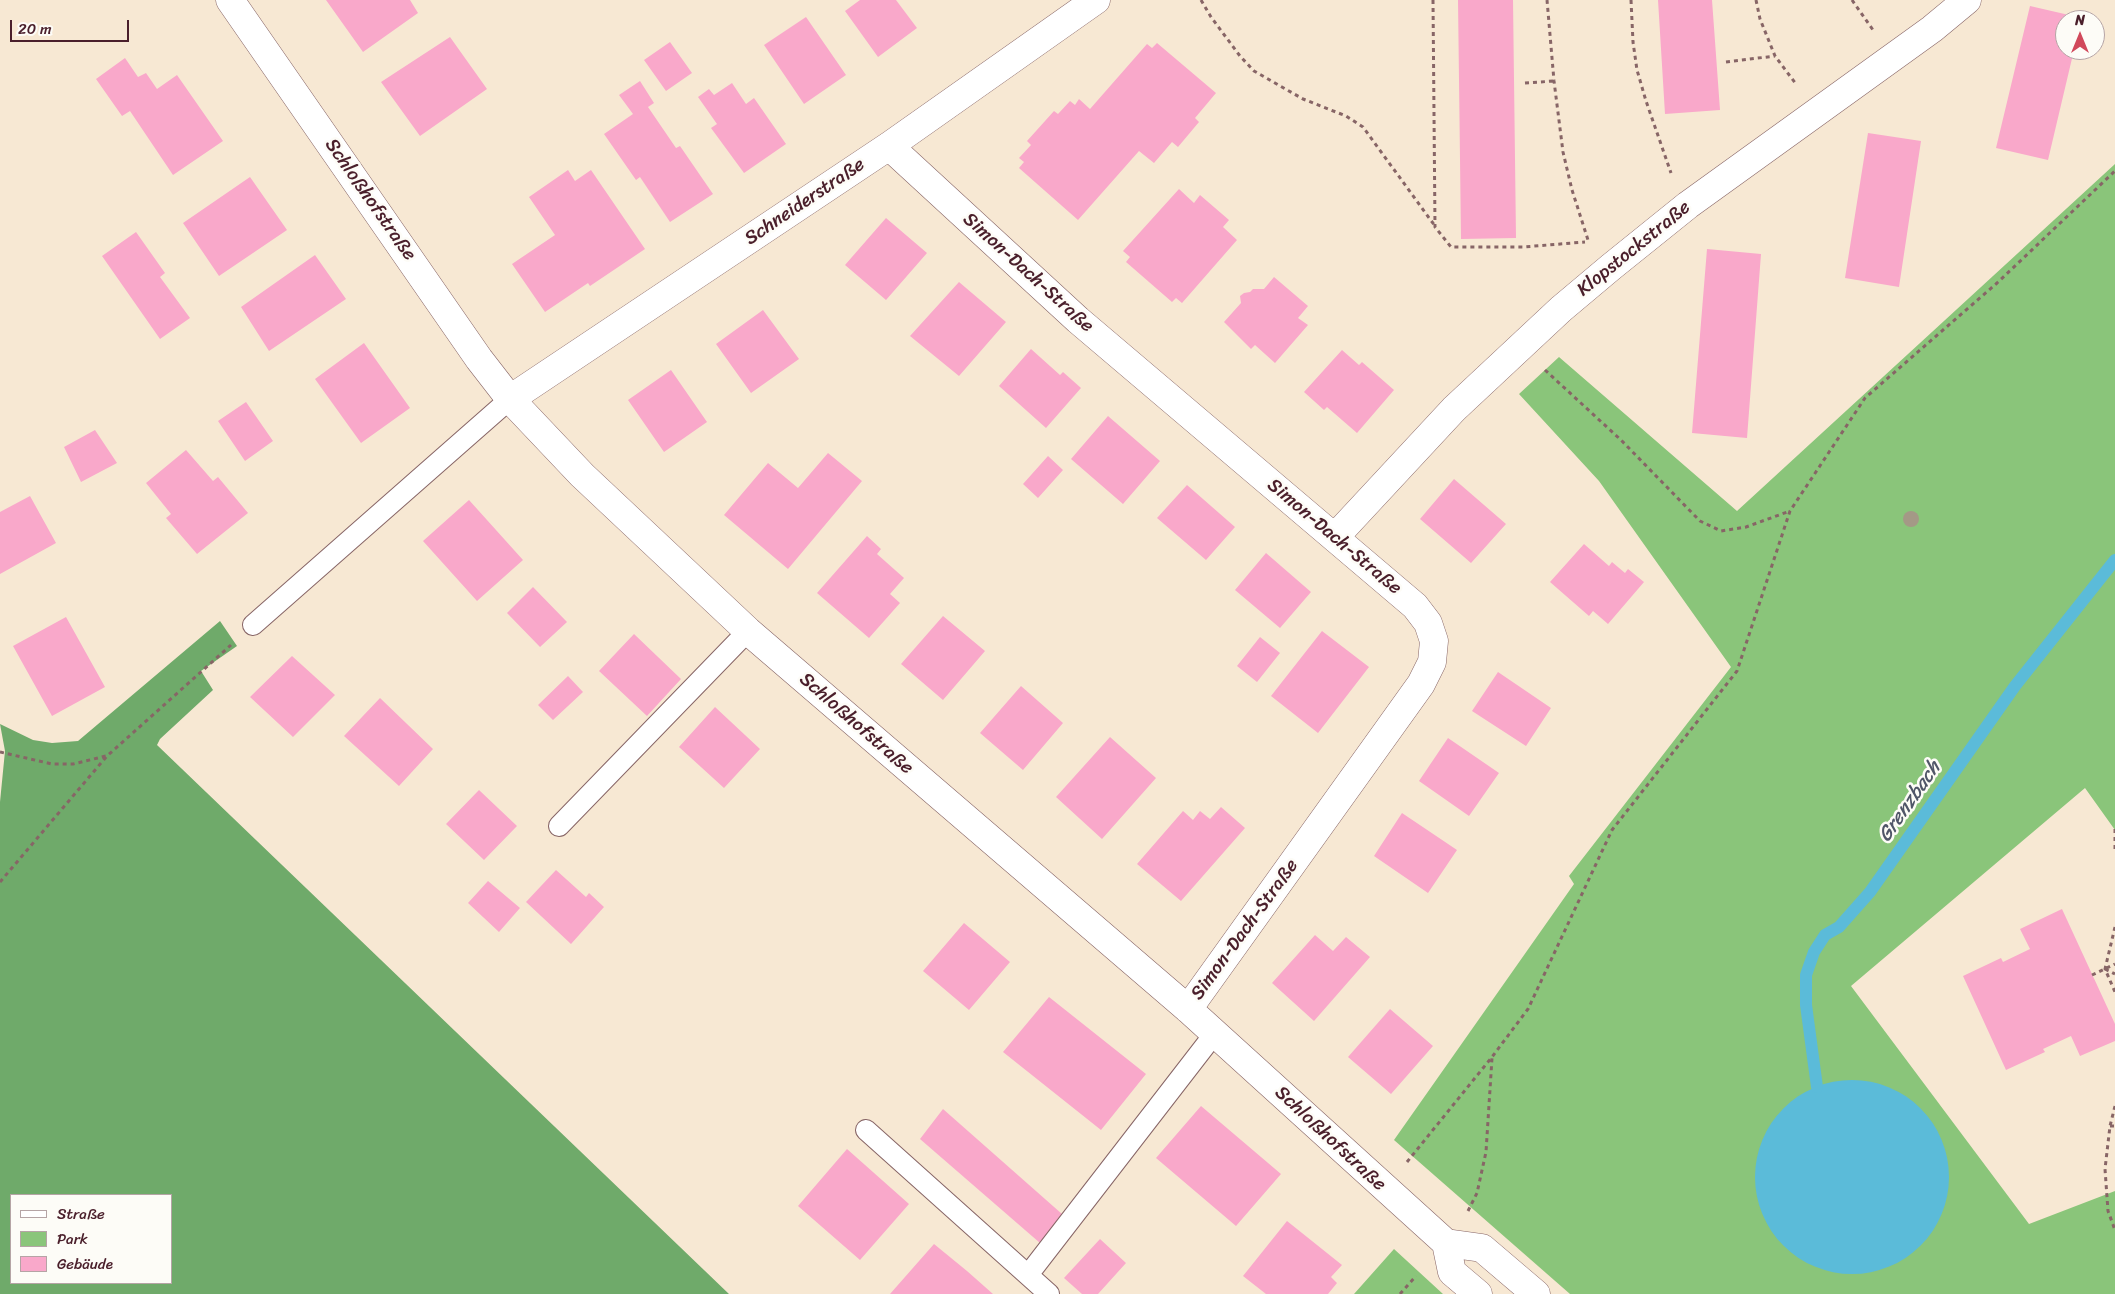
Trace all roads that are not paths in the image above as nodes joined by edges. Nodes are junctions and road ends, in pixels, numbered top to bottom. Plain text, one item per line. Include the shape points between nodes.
1 (230, 0) edge
2 (1096, 0) edge
3 (1967, 0) edge
4 (889, 146) junction
5 (510, 399) junction
6 (1335, 537) junction
7 (253, 625) road end
8 (748, 631) junction
9 (559, 826) dead end
10 (1188, 1009) junction
11 (1215, 1033) junction
12 (866, 1130) dead end
13 (1446, 1243) junction
14 (1028, 1275) junction
15 (1048, 1294) edge
16 (1478, 1294) edge
17 (1536, 1294) edge

1 - 5 street, Schloßhofstraße
2 - 4 street, Schneiderstraße
3 - 6 street, Klopstockstraße via 1932,29 1688,205 1611,267 1454,409
4 - 5 street, Schneiderstraße
4 - 6 street, Simon-Dach-Straße via 1078,320
5 - 7 lane
5 - 8 street, Schloßhofstraße via 582,475
6 - 10 street, Simon-Dach-Straße via 1415,606 1428,623 1434,641 1432,662 1421,684
8 - 9 lane
8 - 10 street, Schloßhofstraße
10 - 11 street, Schloßhofstraße
11 - 13 street, Schloßhofstraße
11 - 14 lane
12 - 14 lane
13 - 16 street via 1452,1272
13 - 17 street via 1482,1248
14 - 15 lane

